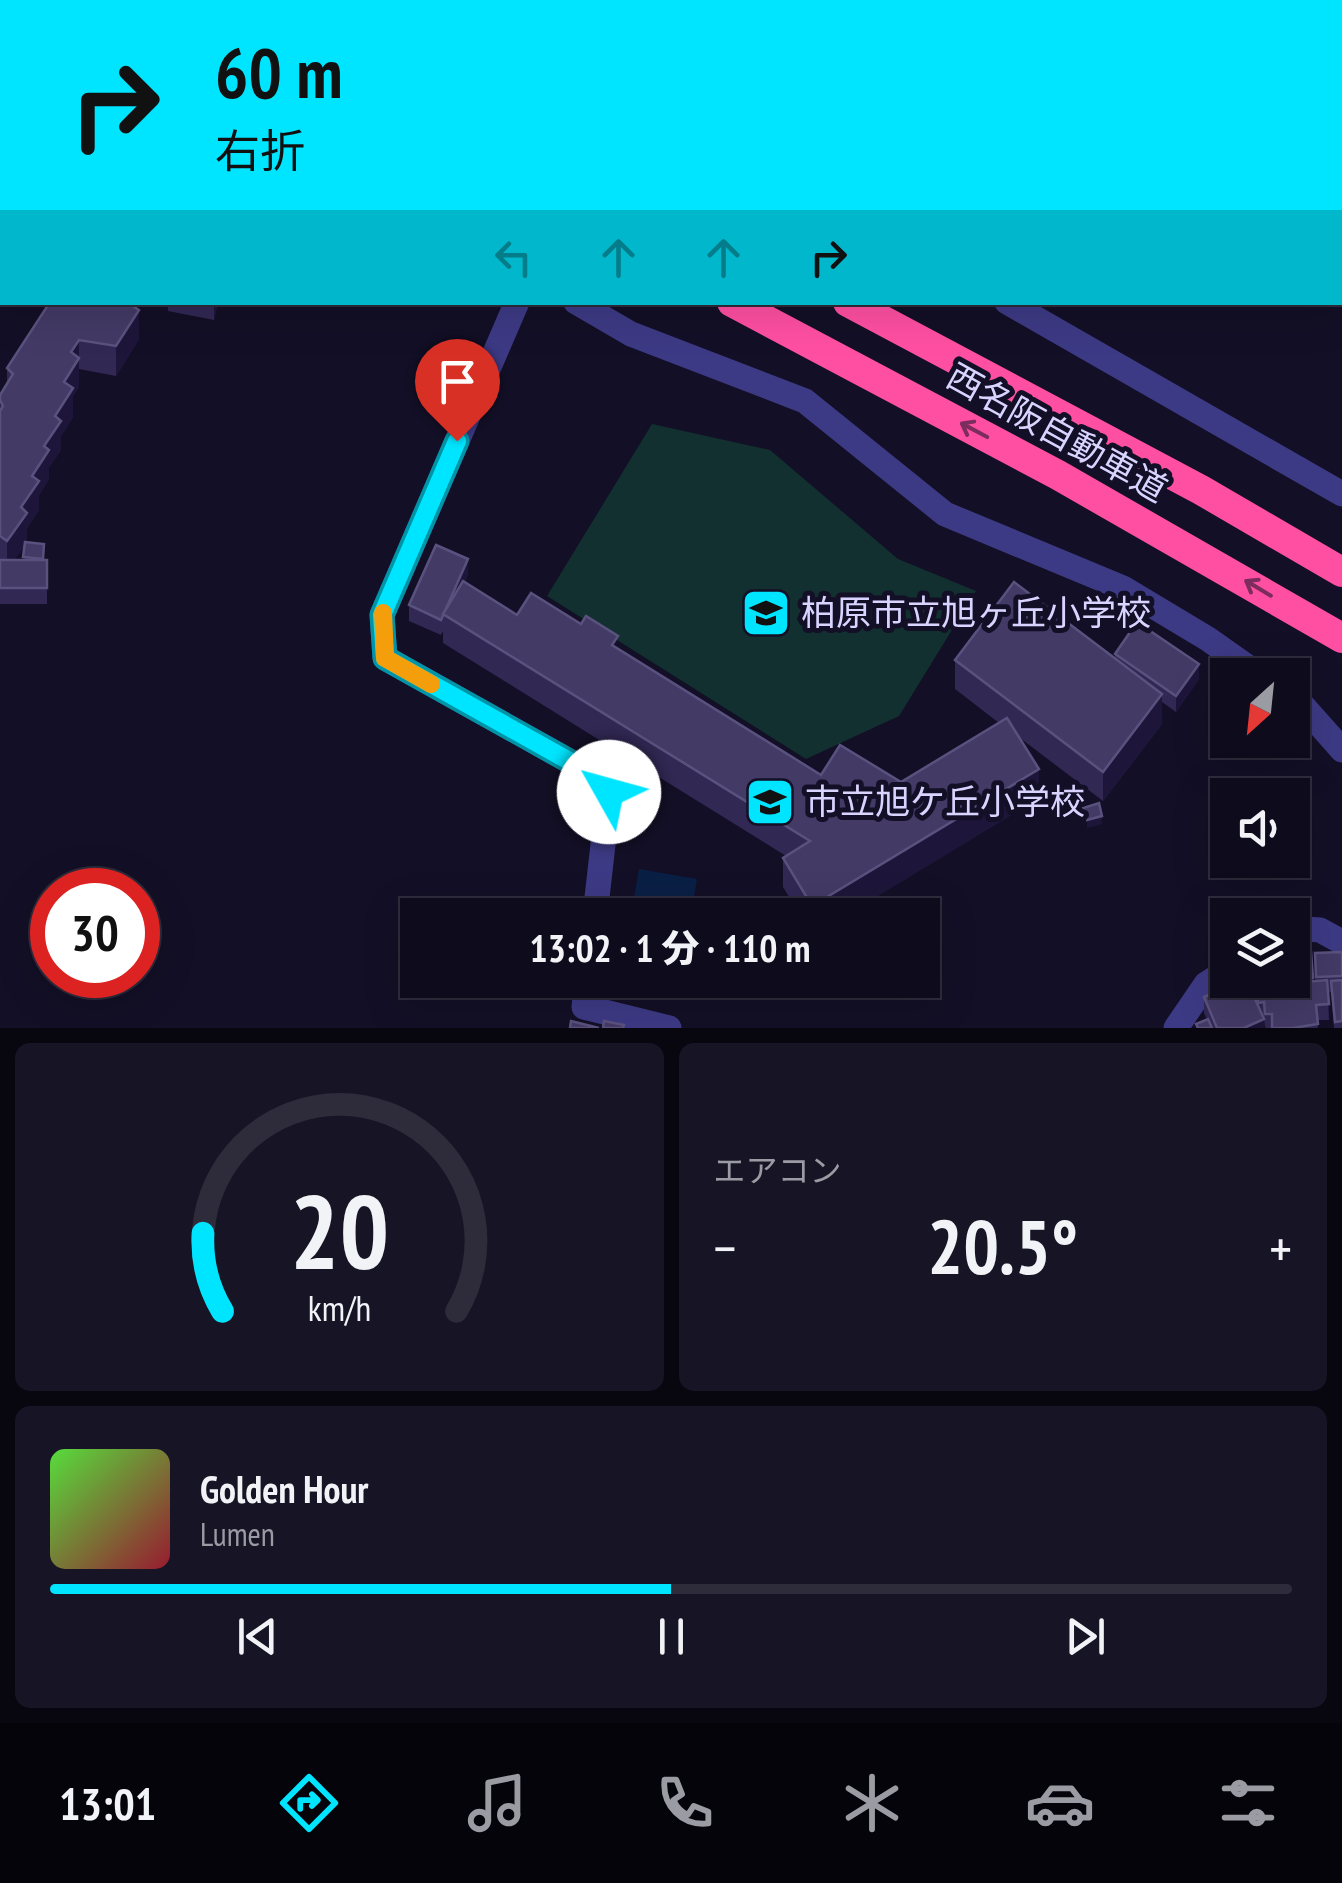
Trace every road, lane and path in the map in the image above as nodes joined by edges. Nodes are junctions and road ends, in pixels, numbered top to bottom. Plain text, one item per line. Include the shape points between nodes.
1 (516, 305) edge
2 (581, 305) edge
3 (738, 305) edge
4 (854, 305) edge
5 (1012, 305) edge
6 (1342, 494) edge
7 (1342, 572) edge
8 (1342, 638) edge
9 (1235, 658) edge
10 (1310, 714) edge
11 (1342, 750) edge
12 (597, 898) edge
13 (1310, 929) edge
14 (1342, 942) edge
15 (1210, 981) edge
16 (585, 998) edge
17 (668, 1028) edge
18 (1176, 1028) edge

1 - 12 street via 382,615 385,658 596,776 609,792
2 - 9 street via 631,334 806,400 944,514 1123,588
8 -> 3 highway, 西名阪自動車道 via 1058,475
4 - 7 highway, 西名阪自動車道
5 - 6 street
10 - 11 street
13 - 14 street
15 - 18 street
16 - 17 street via 584,1006

